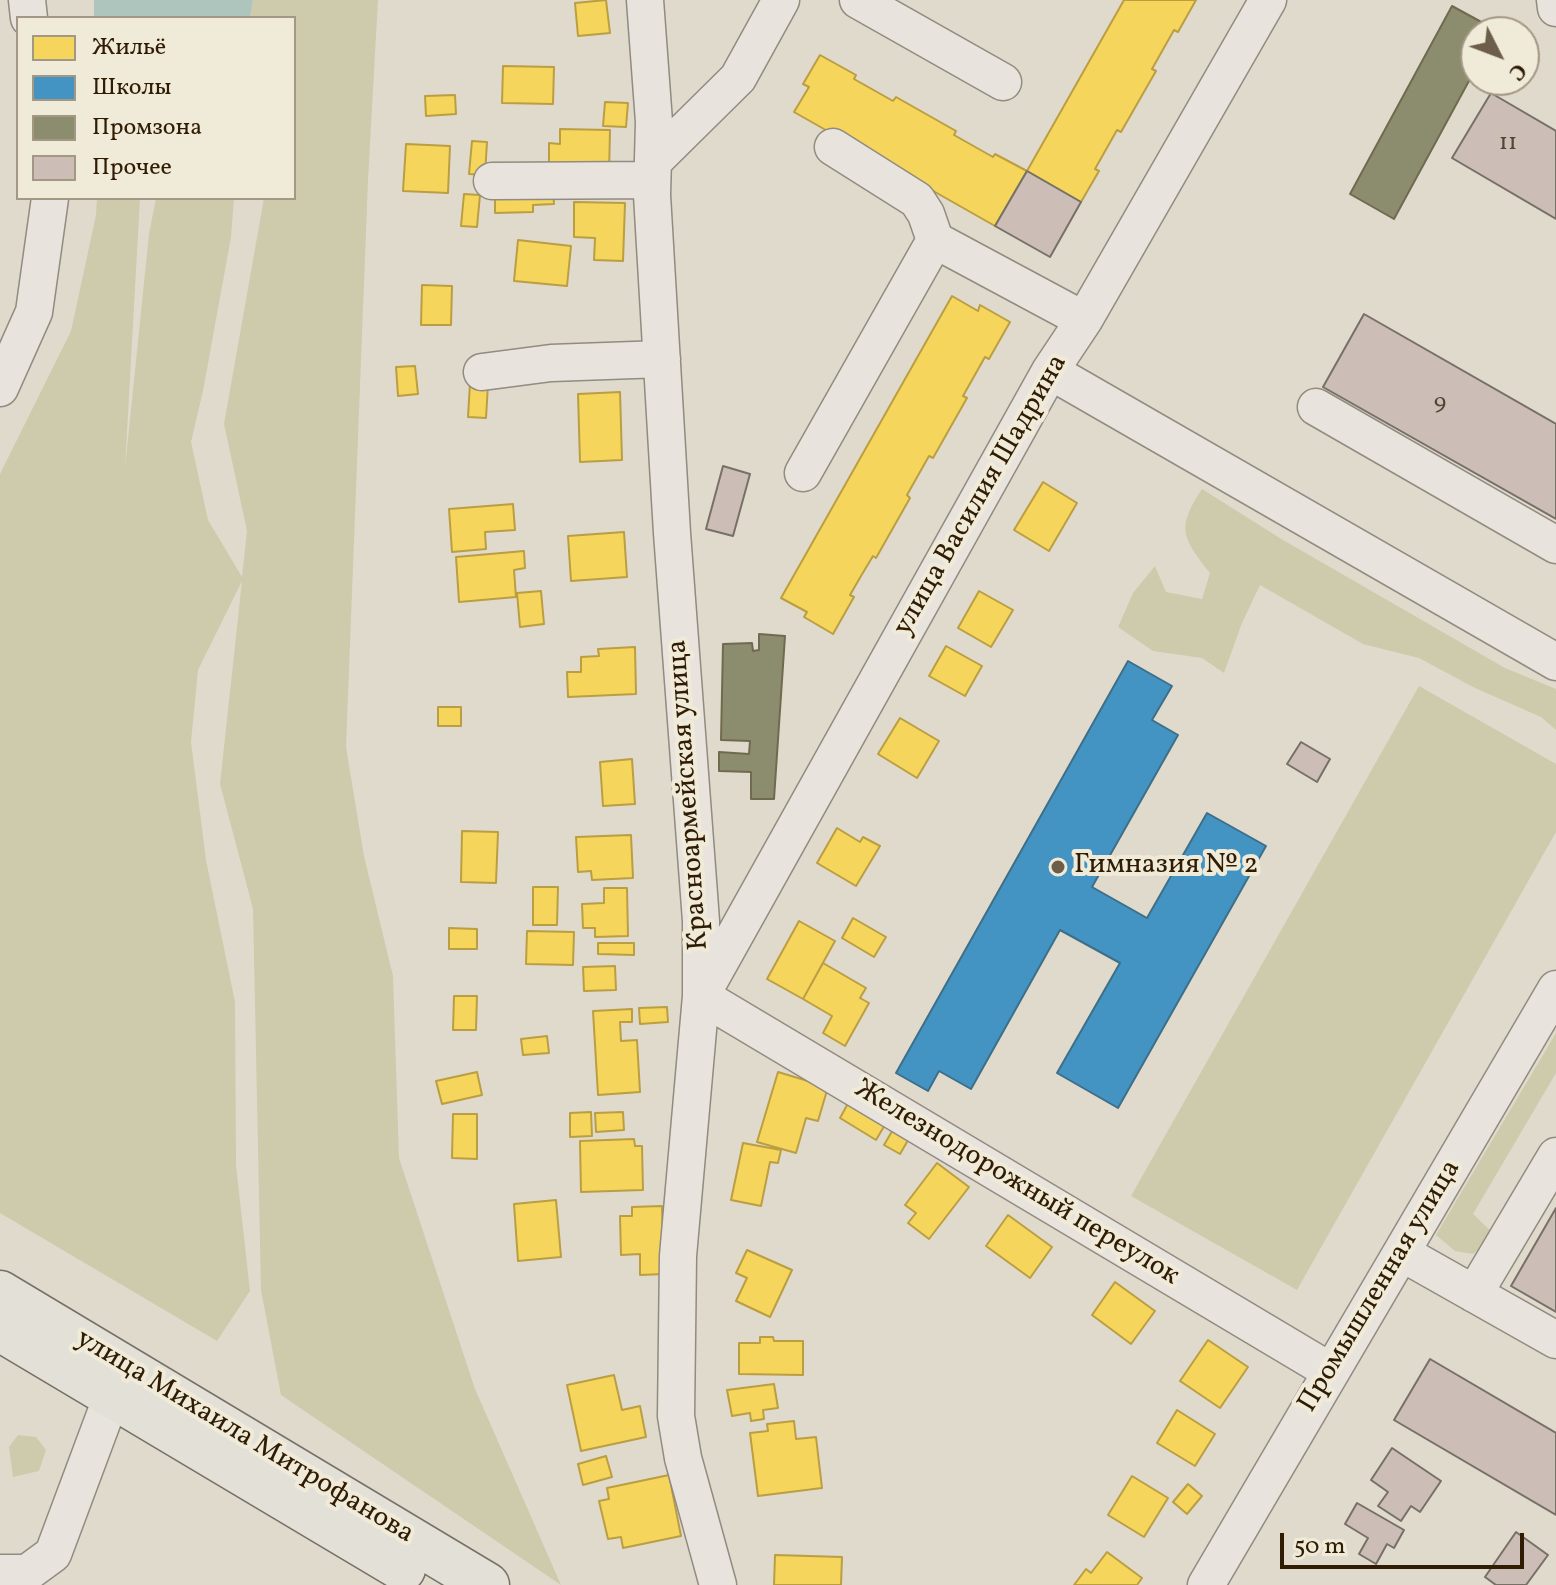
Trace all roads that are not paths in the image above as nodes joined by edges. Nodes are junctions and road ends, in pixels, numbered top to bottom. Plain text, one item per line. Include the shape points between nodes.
1 (645, 0) edge
2 (781, 0) edge
3 (858, 0) edge
4 (1268, 0) edge
5 (1555, 0) edge
6 (1556, 8) edge
7 (1003, 82) dead end
8 (833, 147) dead end
9 (653, 171) junction
10 (492, 181) dead end
11 (50, 200) edge
12 (935, 240) junction
13 (1084, 320) junction
14 (662, 359) junction
15 (1050, 371) junction
16 (482, 372) dead end
17 (0, 388) edge
18 (1316, 407) dead end
19 (803, 473) dead end
20 (1556, 545) edge
21 (1556, 662) edge
22 (1556, 989) edge
23 (701, 996) junction
24 (1556, 1156) edge
25 (1402, 1253) junction
26 (1474, 1294) junction
27 (3, 1311) edge
28 (1556, 1340) edge
29 (1330, 1371) junction
30 (112, 1396) junction
31 (276, 1475) junction
32 (0, 1573) edge
33 (430, 1585) edge
34 (487, 1585) edge
35 (718, 1585) edge
36 (1206, 1585) edge

1 - 9 street, Красноармейская улица
2 - 9 street via 738,78
3 - 7 street
4 - 13 street, улица Василия Шадрина
5 - 6 street
8 - 12 street via 917,200
9 - 10 street
9 - 14 street, Красноармейская улица
11 - 17 street via 34,312
12 - 13 street
12 - 19 street
13 - 15 street, улица Василия Шадрина
14 - 16 street via 551,363
14 - 23 street, Красноармейская улица via 701,921
15 - 21 street
15 - 23 street, улица Василия Шадрина
18 - 20 street
22 - 25 street, Промышленная улица
23 - 29 street, Железнодорожный переулок
23 - 35 street, Красноармейская улица via 678,1256 675,1392 683,1458
24 - 26 street
25 - 26 street
25 - 29 street, Промышленная улица
26 - 28 street
27 - 30 main road, улица Михаила Митрофанова
27 - 31 main road, улица Михаила Митрофанова
29 - 36 street, Промышленная улица
30 - 31 main road, улица Михаила Митрофанова
30 - 32 street via 53,1554 27,1573
31 - 33 main road, улица Михаила Митрофанова
31 - 34 main road, улица Михаила Митрофанова

